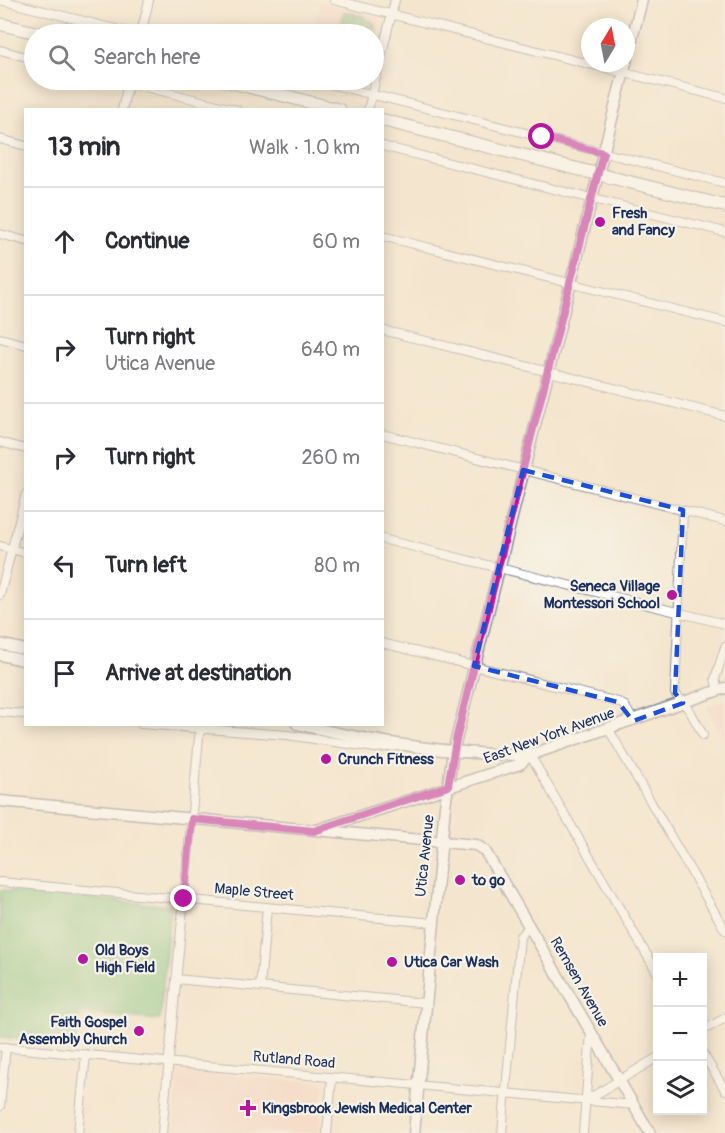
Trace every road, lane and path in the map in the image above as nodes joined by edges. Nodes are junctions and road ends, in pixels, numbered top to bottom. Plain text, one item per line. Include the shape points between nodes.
1 (0, 0) edge
2 (149, 0) edge
3 (334, 0) edge
4 (396, 0) edge
5 (642, 0) edge
6 (392, 14) junction
7 (0, 24) edge
8 (95, 24) edge
9 (143, 24) edge
10 (635, 27) edge
11 (24, 30) edge
12 (384, 46) edge
13 (0, 50) edge
14 (24, 56) edge
15 (581, 56) edge
16 (635, 69) edge
17 (623, 72) edge
18 (127, 90) edge
19 (163, 90) edge
20 (262, 90) edge
21 (355, 90) edge
22 (373, 90) edge
23 (372, 94) junction
24 (725, 98) edge
25 (122, 108) edge
26 (230, 108) edge
27 (332, 108) edge
28 (368, 108) edge
29 (384, 121) edge
30 (0, 140) edge
31 (24, 146) edge
32 (384, 147) edge
33 (603, 153) junction
34 (597, 174) junction
35 (725, 183) edge
36 (591, 199) junction
37 (725, 206) edge
38 (725, 232) edge
39 (0, 234) edge
40 (384, 236) edge
41 (24, 240) edge
42 (570, 283) junction
43 (725, 322) edge
44 (384, 331) edge
45 (0, 338) edge
46 (24, 344) edge
47 (548, 372) junction
48 (725, 416) edge
49 (384, 435) edge
50 (0, 442) edge
51 (24, 448) edge
52 (523, 470) junction
53 (24, 501) edge
54 (683, 510) junction
55 (725, 520) edge
56 (384, 539) edge
57 (0, 546) edge
58 (11, 549) junction
59 (24, 552) edge
60 (498, 567) junction
61 (0, 595) edge
62 (679, 613) junction
63 (725, 624) edge
64 (384, 643) edge
65 (0, 644) edge
66 (725, 647) edge
67 (24, 650) edge
68 (0, 655) edge
69 (24, 661) edge
70 (474, 666) junction
71 (721, 689) edge
72 (683, 703) junction
73 (0, 712) edge
74 (24, 714) edge
75 (633, 721) junction
76 (203, 726) edge
77 (306, 726) edge
78 (609, 730) junction
79 (703, 735) dead end
80 (400, 746) junction
81 (453, 752) junction
82 (530, 755) junction
83 (448, 786) junction
84 (0, 801) edge
85 (192, 819) junction
86 (314, 831) junction
87 (442, 842) junction
88 (481, 848) joint
89 (0, 882) edge
90 (184, 899) junction
91 (267, 907) junction
92 (434, 923) junction
93 (530, 927) junction
94 (725, 930) edge
95 (653, 967) edge
96 (176, 980) junction
97 (260, 987) junction
98 (426, 1003) junction
99 (725, 1018) edge
100 (707, 1028) edge
101 (591, 1033) junction
102 (3, 1047) edge
103 (86, 1054) junction
104 (653, 1059) edge
105 (707, 1060) edge
106 (169, 1062) junction
107 (332, 1078) junction
108 (618, 1080) junction
109 (418, 1085) junction
110 (725, 1090) edge
111 (505, 1093) junction
112 (585, 1101) junction
113 (633, 1105) junction
114 (0, 1106) edge
115 (78, 1133) edge
116 (162, 1133) edge
117 (327, 1133) edge
118 (414, 1133) edge
119 (502, 1133) edge
120 (583, 1133) edge
121 (650, 1133) edge

1 - 8 street
2 - 9 street
3 - 6 street
4 - 6 street
5 - 10 main road, Utica Avenue
6 - 12 street
6 - 15 street
7 - 11 main road
13 - 14 street
16 - 24 street
17 - 33 main road, Utica Avenue
18 - 25 street
19 - 26 street
20 - 27 main road
21 - 23 street
22 - 23 street
23 - 28 street
23 - 33 street
29 - 34 main road
30 - 31 street
32 - 36 street
33 - 34 main road, Utica Avenue
33 - 35 street
34 - 36 main road, Utica Avenue
34 - 37 main road
36 - 38 street
36 - 42 main road, Utica Avenue
39 - 41 street
40 - 42 street
42 - 43 street
42 - 47 main road, Utica Avenue
44 - 47 street
45 - 46 street
47 - 48 street
47 - 52 main road, Utica Avenue
49 - 52 street
50 - 51 street
52 - 54 street
52 - 60 main road, Utica Avenue
53 - 58 street
54 - 55 street
54 - 62 street
56 - 60 street
57 - 58 street
58 - 59 street
58 - 61 street
60 - 62 street
60 - 70 main road, Utica Avenue
62 - 63 street
62 - 72 street via 675,693
64 - 70 street
65 - 67 main road
66 - 71 street via 715,679
68 - 69 main road
70 - 75 street via 618,702 625,706
70 - 81 main road, Utica Avenue
71 - 72 main road, East New York Avenue
72 - 75 main road, East New York Avenue
72 - 79 street
73 - 74 street
75 - 78 main road, East New York Avenue
76 - 80 street via 376,748
76 - 85 street
77 - 80 main road
78 - 82 main road, East New York Avenue
78 - 94 street
80 - 81 main road
81 - 82 main road
81 - 83 main road, Utica Avenue
82 - 83 main road, East New York Avenue via 520,764
82 - 95 street
83 - 86 main road, East New York Avenue
83 - 87 main road, Utica Avenue
84 - 85 main road, East New York Avenue
85 - 86 main road, East New York Avenue
85 - 90 street
86 - 87 main road, East New York Avenue
87 - 88 main road, East New York Avenue
87 - 92 main road, Utica Avenue
88 - 93 main road, Remsen Avenue
89 - 90 street, Maple Street
90 - 91 street, Maple Street
90 - 96 street
91 - 92 street, Maple Street
91 - 97 street
92 - 98 main road, Utica Avenue
93 - 101 main road, Remsen Avenue
93 - 111 street via 520,936
96 - 97 street
96 - 106 street
97 - 98 street
98 - 109 main road, Utica Avenue
99 - 100 street
101 - 108 main road, Remsen Avenue
101 - 112 street
102 - 103 street, Rutland Road
102 - 114 street
103 - 106 street, Rutland Road
103 - 115 street
104 - 108 street
105 - 110 street
106 - 107 street, Rutland Road
106 - 116 street
107 - 109 street, Rutland Road
107 - 117 street
108 - 112 street
108 - 113 main road, Remsen Avenue
109 - 111 street, Rutland Road
109 - 118 main road, Utica Avenue
111 - 112 street, Rutland Road
111 - 119 street
112 - 113 street, Rutland Road
112 - 120 street
113 - 121 main road, Remsen Avenue

